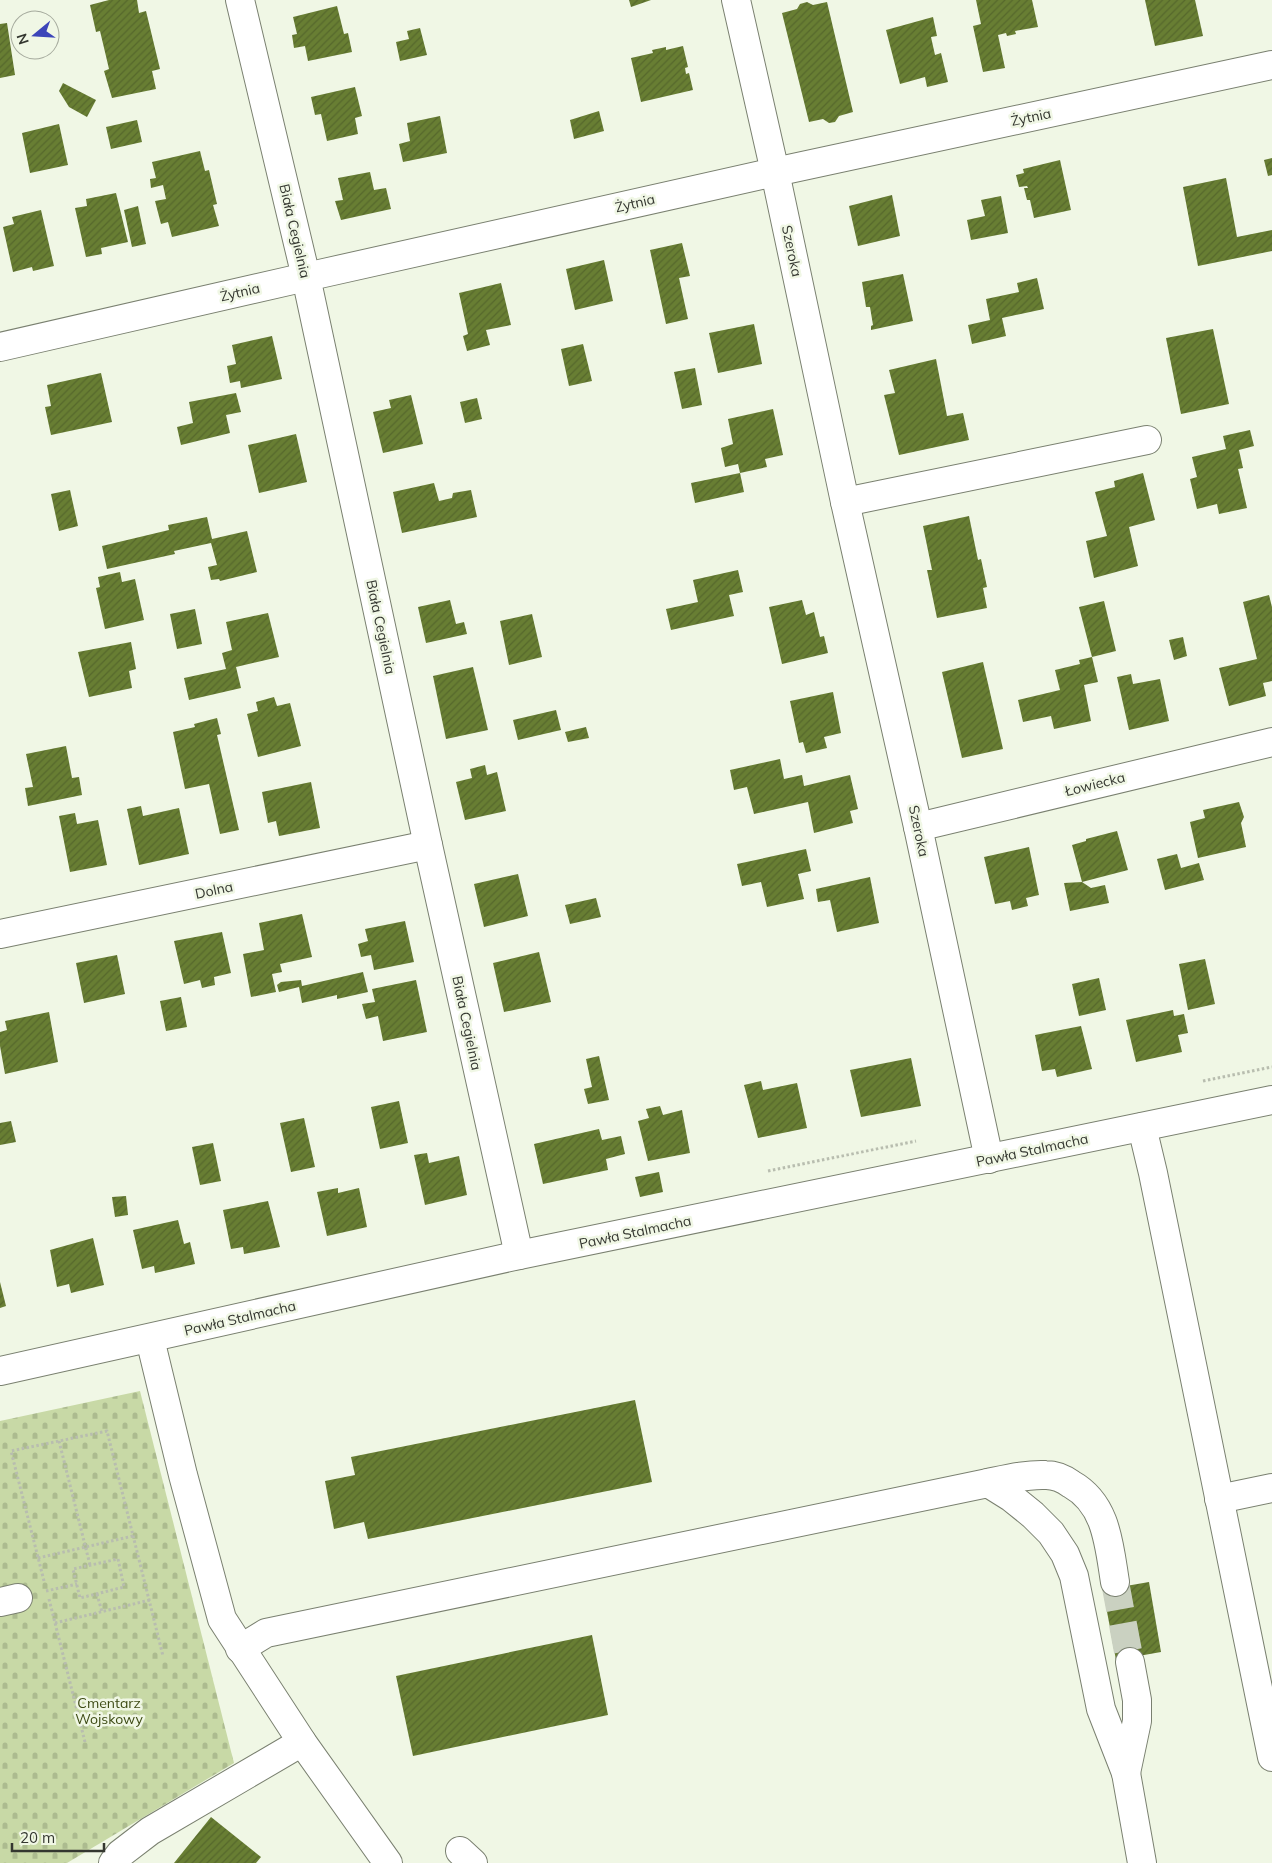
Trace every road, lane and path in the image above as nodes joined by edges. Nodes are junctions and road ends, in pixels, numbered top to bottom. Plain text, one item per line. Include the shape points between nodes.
1 (240, 0) edge
2 (736, 0) edge
3 (1272, 65) edge
4 (775, 172) junction
5 (306, 277) junction
6 (0, 347) edge
7 (1147, 440) dead end
8 (846, 502) junction
9 (1272, 742) edge
10 (918, 827) junction
11 (428, 845) junction
12 (0, 934) edge
13 (1272, 1100) edge
14 (1142, 1127) junction
15 (990, 1159) junction
16 (519, 1255) junction
17 (150, 1339) junction
18 (0, 1371) edge
19 (59, 1441) junction
20 (988, 1483) junction
21 (1272, 1488) edge
22 (1219, 1499) junction
23 (133, 1536) junction
24 (85, 1547) junction
25 (38, 1558) junction
26 (90, 1566) junction
27 (1116, 1582) tunnel mouth
28 (97, 1594) junction
29 (150, 1600) junction
30 (102, 1612) junction
31 (54, 1623) junction
32 (240, 1649) junction
33 (163, 1656) dead end
34 (1130, 1662) tunnel mouth
35 (85, 1742) dead end
36 (302, 1742) junction
37 (1272, 1757) edge
38 (1126, 1773) junction
39 (113, 1863) edge
40 (388, 1863) edge
41 (1142, 1863) edge

1 - 5 street, Biała Cegielnia
2 - 4 street, Szeroka
3 - 4 street, Żytnia
4 - 5 street, Żytnia
4 - 8 street, Szeroka
5 - 6 street, Żytnia
5 - 11 street, Biała Cegielnia
7 - 8 street
8 - 10 street, Szeroka
9 - 10 street, Łowiecka
10 - 15 street, Szeroka
11 - 12 street, Dolna
11 - 16 street, Biała Cegielnia
13 - 14 street, Pawła Stalmacha
14 - 15 street, Pawła Stalmacha
14 - 22 street
15 - 16 street, Pawła Stalmacha
16 - 17 street, Pawła Stalmacha
17 - 18 street, Pawła Stalmacha
17 - 32 street via 222,1619
19 - 23 path via 108,1431
19 - 24 path
19 - 25 path via 11,1451
20 - 27 street via 1048,1475 1076,1486 1100,1513
20 - 32 street via 266,1633
20 - 38 street via 1033,1515 1065,1554 1074,1576 1101,1709
21 - 22 street
22 - 37 street
23 - 24 path
23 - 29 path
24 - 25 path
24 - 26 path
25 - 31 path
26 - 28 path via 73,1569 78,1591 80,1598
26 - 28 path via 118,1559 124,1587
28 - 30 path
29 - 30 path
29 - 33 path
30 - 31 path
31 - 35 path
32 - 36 street
34 - 38 street via 1137,1721
36 - 39 street via 150,1831
36 - 40 street
38 - 41 street

